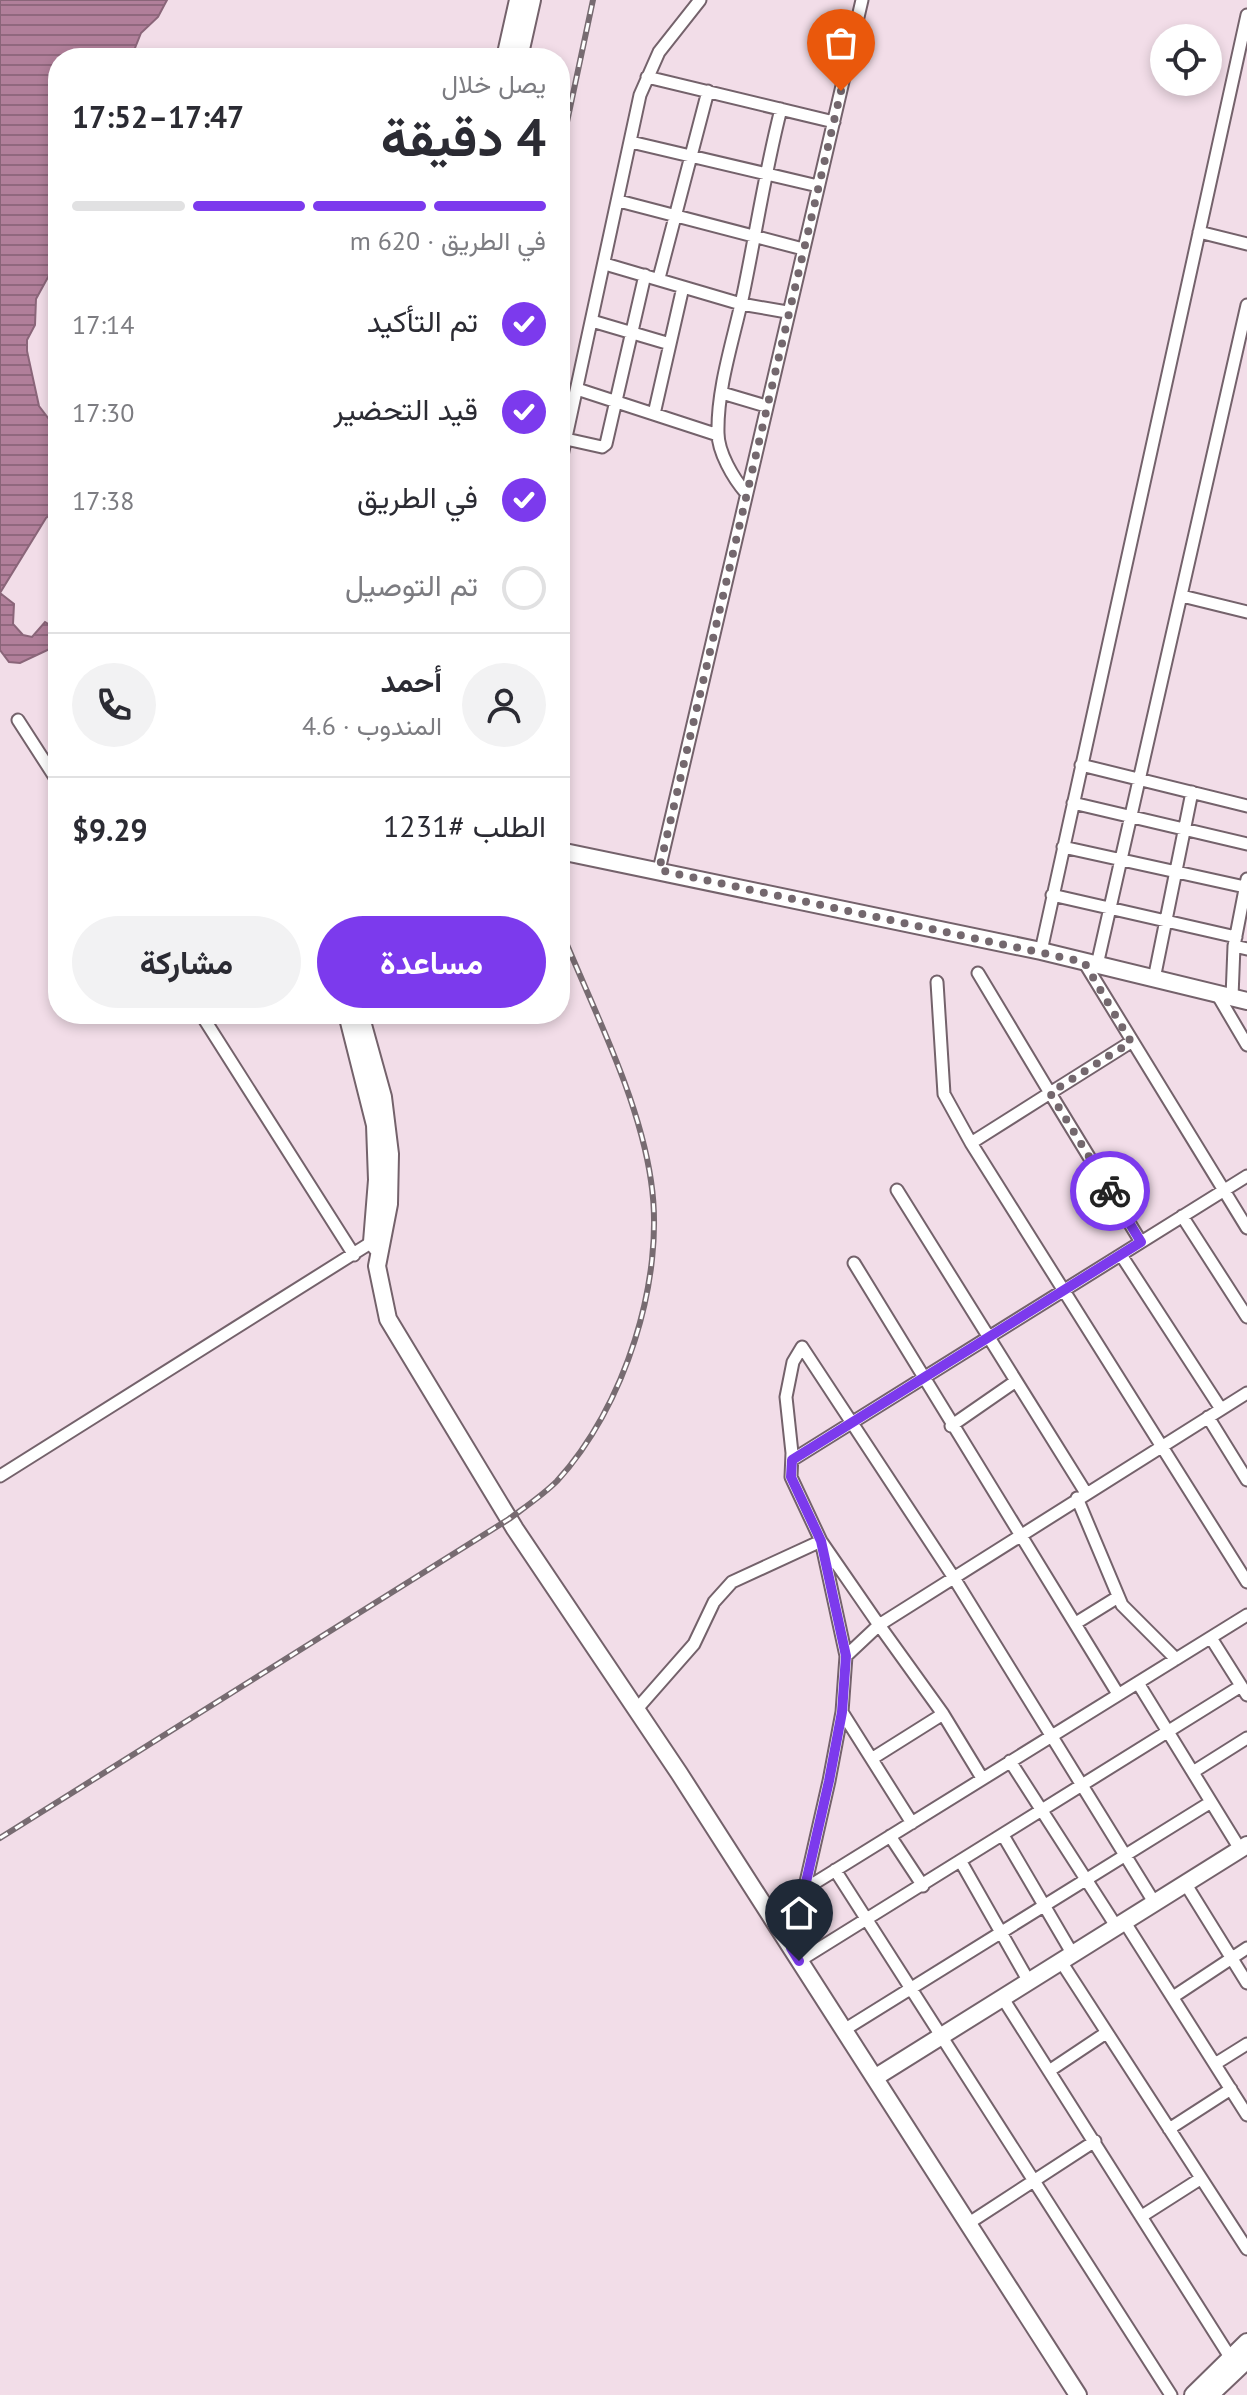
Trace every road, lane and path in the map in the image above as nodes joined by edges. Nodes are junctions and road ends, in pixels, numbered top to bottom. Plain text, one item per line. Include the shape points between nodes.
1 (518, 0) edge
2 (532, 0) edge
3 (700, 0) edge
4 (862, 0) edge
5 (1246, 22) edge
6 (507, 48) edge
7 (521, 48) edge
8 (647, 77) junction
9 (708, 91) junction
10 (781, 109) junction
11 (834, 122) junction
12 (631, 142) junction
13 (689, 156) junction
14 (765, 174) junction
15 (818, 186) junction
16 (619, 201) junction
17 (674, 215) junction
18 (1199, 232) junction
19 (756, 236) junction
20 (1247, 244) edge
21 (803, 249) junction
22 (605, 264) junction
23 (645, 275) junction
24 (659, 278) junction
25 (683, 287) junction
26 (741, 304) junction
27 (1247, 305) edge
28 (787, 312) junction
29 (592, 321) junction
30 (631, 332) junction
31 (670, 344) junction
32 (577, 389) junction
33 (722, 393) junction
34 (617, 402) junction
35 (766, 406) junction
36 (654, 414) junction
37 (570, 421) edge
38 (718, 435) junction
39 (570, 440) edge
40 (746, 493) junction
41 (1182, 596) junction
42 (1247, 612) edge
43 (18, 720) dead end
44 (1081, 765) junction
45 (48, 766) edge
46 (1142, 780) junction
47 (1192, 792) junction
48 (1073, 803) junction
49 (1247, 806) edge
50 (1132, 817) junction
51 (1184, 829) junction
52 (1247, 844) edge
53 (1063, 847) junction
54 (570, 853) edge
55 (1122, 860) junction
56 (659, 870) junction
57 (1175, 871) junction
58 (1246, 883) edge
59 (1052, 895) junction
60 (1111, 909) junction
61 (1244, 909) edge
62 (1166, 922) junction
63 (1235, 942) junction
64 (1247, 949) edge
65 (1041, 951) junction
66 (1091, 963) junction
67 (978, 973) dead end
68 (1154, 979) junction
69 (937, 982) dead end
70 (1232, 997) edge
71 (207, 1024) edge
72 (350, 1024) edge
73 (363, 1024) edge
74 (1131, 1042) junction
75 (1247, 1045) edge
76 (1050, 1093) junction
77 (971, 1143) junction
78 (1247, 1176) edge
79 (897, 1190) dead end
80 (1223, 1191) junction
81 (1182, 1216) junction
82 (1247, 1228) edge
83 (1141, 1242) junction
84 (375, 1246) junction
85 (354, 1255) junction
86 (1121, 1255) junction
87 (854, 1263) dead end
88 (1063, 1293) junction
89 (1247, 1317) edge
90 (990, 1338) junction
91 (923, 1380) junction
92 (1016, 1381) junction
93 (1247, 1393) edge
94 (1221, 1409) junction
95 (1208, 1417) junction
96 (855, 1423) junction
97 (951, 1426) junction
98 (1162, 1446) junction
99 (792, 1460) junction
100 (0, 1476) edge
101 (1247, 1480) edge
102 (1082, 1495) junction
103 (1021, 1534) junction
104 (821, 1541) junction
105 (954, 1578) junction
106 (1247, 1582) edge
107 (1118, 1597) junction
108 (1247, 1615) edge
109 (1076, 1623) junction
110 (879, 1625) junction
111 (1211, 1638) junction
112 (846, 1656) junction
113 (1176, 1659) junction
114 (1138, 1683) junction
115 (1244, 1691) edge
116 (1118, 1694) junction
117 (636, 1710) junction
118 (842, 1712) junction
119 (943, 1714) junction
120 (1168, 1732) junction
121 (1050, 1735) junction
122 (1247, 1738) edge
123 (873, 1758) junction
124 (1010, 1761) junction
125 (1193, 1772) junction
126 (982, 1778) junction
127 (1082, 1788) junction
128 (1211, 1802) junction
129 (1042, 1812) junction
130 (912, 1823) junction
131 (890, 1836) junction
132 (1004, 1837) junction
133 (1244, 1847) edge
134 (1125, 1855) junction
135 (961, 1862) junction
136 (835, 1870) junction
137 (1085, 1879) junction
138 (1185, 1883) junction
139 (923, 1886) junction
140 (805, 1889) junction
141 (1154, 1902) junction
142 (1044, 1905) junction
143 (866, 1921) junction
144 (1120, 1924) junction
145 (1001, 1932) junction
146 (1247, 1948) edge
147 (795, 1955) junction
148 (1066, 1956) junction
149 (1231, 1958) junction
150 (1028, 1980) junction
151 (1247, 1983) edge
152 (909, 1989) junction
153 (1002, 1997) junction
154 (1173, 1997) junction
155 (844, 2030) junction
156 (1106, 2033) junction
157 (941, 2036) junction
158 (1247, 2044) edge
159 (1215, 2064) junction
160 (1049, 2071) junction
161 (876, 2077) junction
162 (1231, 2089) junction
163 (1247, 2115) edge
164 (1169, 2129) junction
165 (1095, 2141) junction
166 (1200, 2179) junction
167 (1035, 2181) junction
168 (1142, 2216) junction
169 (969, 2223) junction
170 (1247, 2249) edge
171 (1247, 2342) edge
172 (1239, 2359) edge
173 (1078, 2395) edge
174 (1171, 2395) edge
175 (1193, 2395) edge
176 (1210, 2395) edge

1 - 6 street
2 - 7 street
3 - 8 street via 659,52
4 - 11 street
5 - 18 street
8 - 9 street
8 - 12 street
9 - 10 street
9 - 13 street
10 - 11 street
10 - 14 street
11 - 15 street
12 - 13 street
12 - 16 street
13 - 14 street
13 - 17 street
14 - 15 street
14 - 19 street
15 - 21 street
16 - 17 street
16 - 22 street
17 - 19 street
17 - 24 street
18 - 20 street
18 - 44 street
19 - 21 street
19 - 26 street
21 - 28 street
22 - 23 street
22 - 29 street
23 - 24 street
23 - 30 street
24 - 25 street
25 - 26 street
25 - 31 street
26 - 28 street
26 - 33 street
27 - 41 street
28 - 35 street
29 - 30 street
29 - 32 street
30 - 31 street
30 - 34 street
31 - 36 street
32 - 34 street
32 - 37 street
33 - 35 street
33 - 38 street
34 - 36 street
34 - 39 street via 606,444
35 - 40 street
36 - 38 street
38 - 40 street
40 - 56 street
41 - 42 street
41 - 46 street
43 - 45 street
44 - 46 street
44 - 48 street
46 - 47 street
46 - 50 street
47 - 49 street
47 - 51 street
48 - 50 street
48 - 53 street
50 - 51 street
50 - 55 street
51 - 52 street
51 - 57 street
53 - 55 street
53 - 59 street
54 - 56 street
55 - 57 street
55 - 60 street
56 - 65 street
57 - 58 street
57 - 62 street
58 - 61 street
59 - 60 street
59 - 65 street
60 - 62 street
60 - 66 street
61 - 63 street
62 - 63 street
62 - 68 street
63 - 64 street
63 - 70 street
65 - 66 street
66 - 68 street
66 - 74 street
67 - 76 street
68 - 70 street
69 - 77 street via 944,1094
70 - 75 street
71 - 85 street
72 - 84 street via 375,1125
73 - 84 street via 383,1097 390,1154 389,1204
74 - 76 street
74 - 80 street
76 - 77 street
76 - 83 street
77 - 88 street
78 - 80 street
79 - 90 street
80 - 81 street
80 - 82 street
81 - 83 street
81 - 89 street
83 - 86 street
84 - 85 street
84 - 117 street via 388,1319 458,1439
85 - 100 street
86 - 88 street
86 - 94 street
87 - 91 street
88 - 90 street
88 - 98 street
90 - 91 street
90 - 92 street
91 - 96 street
91 - 97 street
92 - 97 street
92 - 102 street
93 - 94 street
94 - 95 street
95 - 98 street
95 - 101 street
96 - 99 street
96 - 99 street via 800,1347 786,1397
96 - 105 street
97 - 103 street
98 - 102 street
98 - 106 street
99 - 104 street via 791,1477
102 - 103 street
102 - 107 street
103 - 105 street
103 - 109 street
104 - 110 street
104 - 112 street
104 - 117 street via 732,1582 714,1602 694,1644
105 - 110 street
105 - 121 street
107 - 109 street
107 - 113 street via 1133,1619
108 - 111 street
109 - 116 street
110 - 112 street
110 - 119 street
111 - 113 street
111 - 115 street
112 - 118 street
113 - 114 street
114 - 116 street
114 - 120 street
115 - 120 street
116 - 121 street
117 - 147 street
118 - 123 street
118 - 140 street
119 - 123 street
119 - 126 street
120 - 125 street
120 - 127 street
121 - 124 street
121 - 127 street
122 - 125 street
123 - 130 street
124 - 126 street
124 - 129 street
125 - 128 street
126 - 130 street
127 - 129 street
127 - 134 street
128 - 133 street
128 - 134 street
129 - 132 street
129 - 137 street
130 - 131 street
131 - 136 street
131 - 139 street
132 - 135 street
132 - 142 street
133 - 138 street
134 - 137 street
134 - 141 street
135 - 139 street
135 - 145 street
136 - 140 street
136 - 143 street
137 - 142 street
137 - 144 street
138 - 141 street
138 - 149 street
139 - 143 street
140 - 147 street
141 - 144 street
142 - 145 street
142 - 148 street
143 - 147 street
143 - 152 street
144 - 148 street
144 - 154 street
145 - 150 street
145 - 152 street
146 - 149 street
147 - 155 street
148 - 150 street
148 - 156 street
149 - 151 street
149 - 154 street
150 - 153 street
152 - 155 street
152 - 157 street
153 - 157 street
153 - 160 street
154 - 159 street
155 - 161 street
156 - 160 street
156 - 164 street
157 - 161 street
157 - 167 street
158 - 159 street
159 - 162 street
160 - 165 street
161 - 169 street
162 - 163 street
162 - 164 street
164 - 166 street
165 - 167 street
165 - 168 street
166 - 168 street
166 - 170 street
167 - 169 street
167 - 174 street
168 - 172 street
169 - 173 street
171 - 172 street
172 - 175 street
172 - 176 street

